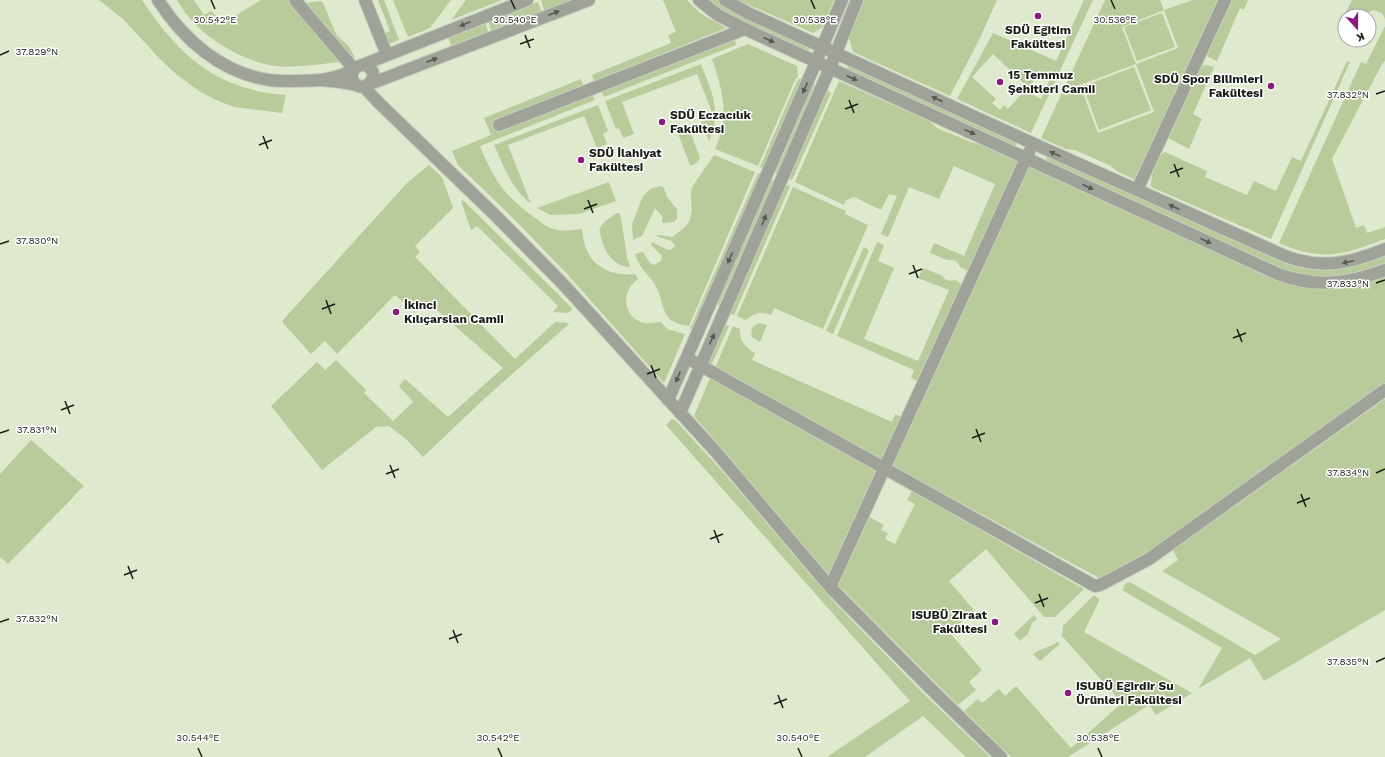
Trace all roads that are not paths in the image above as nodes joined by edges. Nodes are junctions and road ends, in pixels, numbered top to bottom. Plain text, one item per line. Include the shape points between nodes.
1 (158, 0) edge
2 (295, 0) edge
3 (365, 0) edge
4 (527, 0) edge
5 (589, 0) edge
6 (699, 0) edge
7 (725, 0) edge
8 (842, 0) edge
9 (857, 0) edge
10 (1225, 0) edge
11 (745, 29) junction
12 (407, 47) junction
13 (822, 47) junction
14 (836, 53) junction
15 (387, 55) junction
16 (816, 62) junction
17 (358, 67) junction
18 (414, 67) junction
19 (830, 68) junction
20 (321, 80) junction
21 (364, 85) junction
22 (499, 125) dead end
23 (1032, 144) junction
24 (1026, 158) junction
25 (1137, 190) junction
26 (1385, 249) edge
27 (1385, 270) edge
28 (687, 358) junction
29 (701, 366) junction
30 (1385, 390) edge
31 (668, 400) junction
32 (680, 413) junction
33 (884, 468) junction
34 (830, 587) junction
35 (1002, 757) edge

1 - 20 street via 186,37 233,69 267,79
2 - 17 street
3 - 15 street
4 -> 12 street
18 -> 5 street
6 - 11 street via 718,15
7 - 13 street
8 - 13 street
9 - 14 street
10 - 25 street
11 -> 16 street
11 - 22 street
12 - 15 street
12 - 18 street
13 - 14 street
13 - 16 street
14 - 19 street
23 -> 14 street
15 - 17 street
16 - 19 street
16 -> 28 street
17 - 20 street via 341,76
17 - 21 street via 352,80
17 - 21 street via 369,67 373,73 372,80
18 - 21 street
19 -> 24 street
29 -> 19 street
20 - 21 street
21 - 31 street via 531,251
23 - 24 street
25 -> 23 street
24 -> 27 street via 1284,276 1330,283 1357,280
24 - 33 street
26 -> 25 street via 1341,263 1302,261 1280,254
28 - 29 street
28 -> 31 street
29 - 32 street
29 - 33 street
30 - 33 street via 1149,559 1097,586
31 - 32 street
32 - 34 street
33 - 34 street
34 - 35 street

